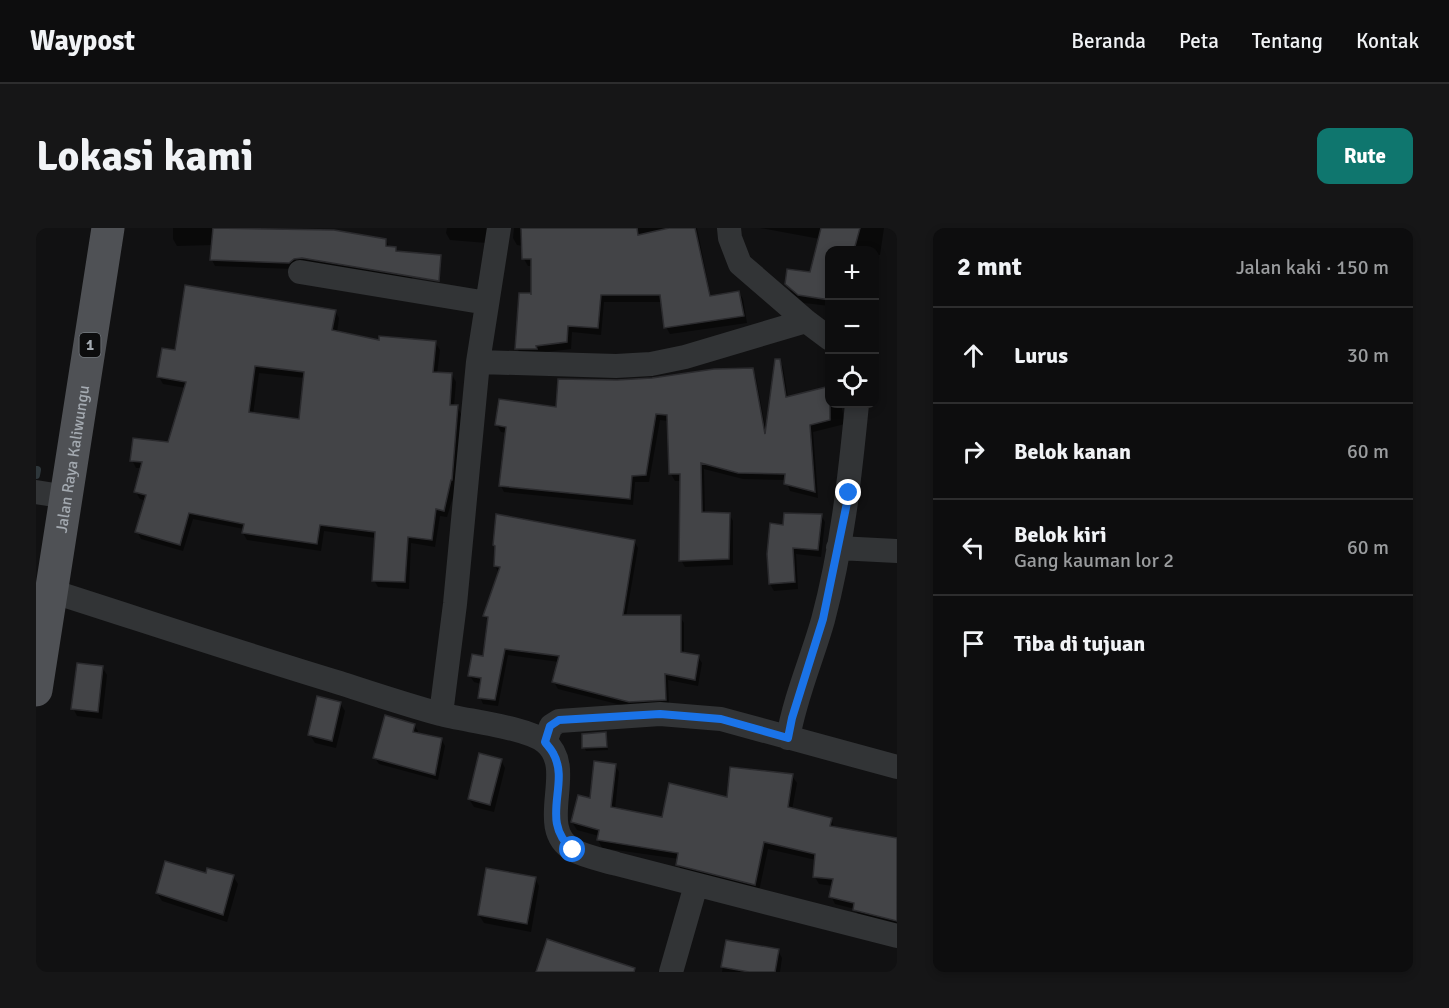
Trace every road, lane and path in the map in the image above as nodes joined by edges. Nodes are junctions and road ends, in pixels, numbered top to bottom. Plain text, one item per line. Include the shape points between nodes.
1 (108, 228) edge
2 (499, 228) edge
3 (729, 228) edge
4 (300, 272) dead end
5 (487, 303) junction
6 (806, 321) junction
7 (825, 335) edge
8 (478, 362) junction
9 (857, 408) edge
10 (58, 487) edge
11 (838, 548) junction
12 (897, 551) edge
13 (51, 591) junction
14 (36, 690) edge
15 (441, 714) junction
16 (788, 738) junction
17 (545, 742) junction
18 (897, 767) edge
19 (696, 885) junction
20 (897, 936) edge
21 (671, 972) edge

1 - 10 main road, Jalan Raya Kaliwungu / 1
2 - 5 street
3 - 6 street via 740,264
4 - 5 street
5 - 8 street
6 - 7 street
6 - 8 street via 651,364
8 - 15 street
9 - 11 street via 849,493
10 - 13 main road, Jalan Raya Kaliwungu / 1
11 - 12 street
11 - 16 street via 823,619
13 - 14 main road, Jalan Raya Kaliwungu / 1
13 - 15 street
15 - 17 street via 524,733
16 - 17 street via 721,719 660,714 559,720 550,726
16 - 18 street
17 - 19 street via 558,768 556,821 565,843 586,855
19 - 20 street
19 - 21 street

